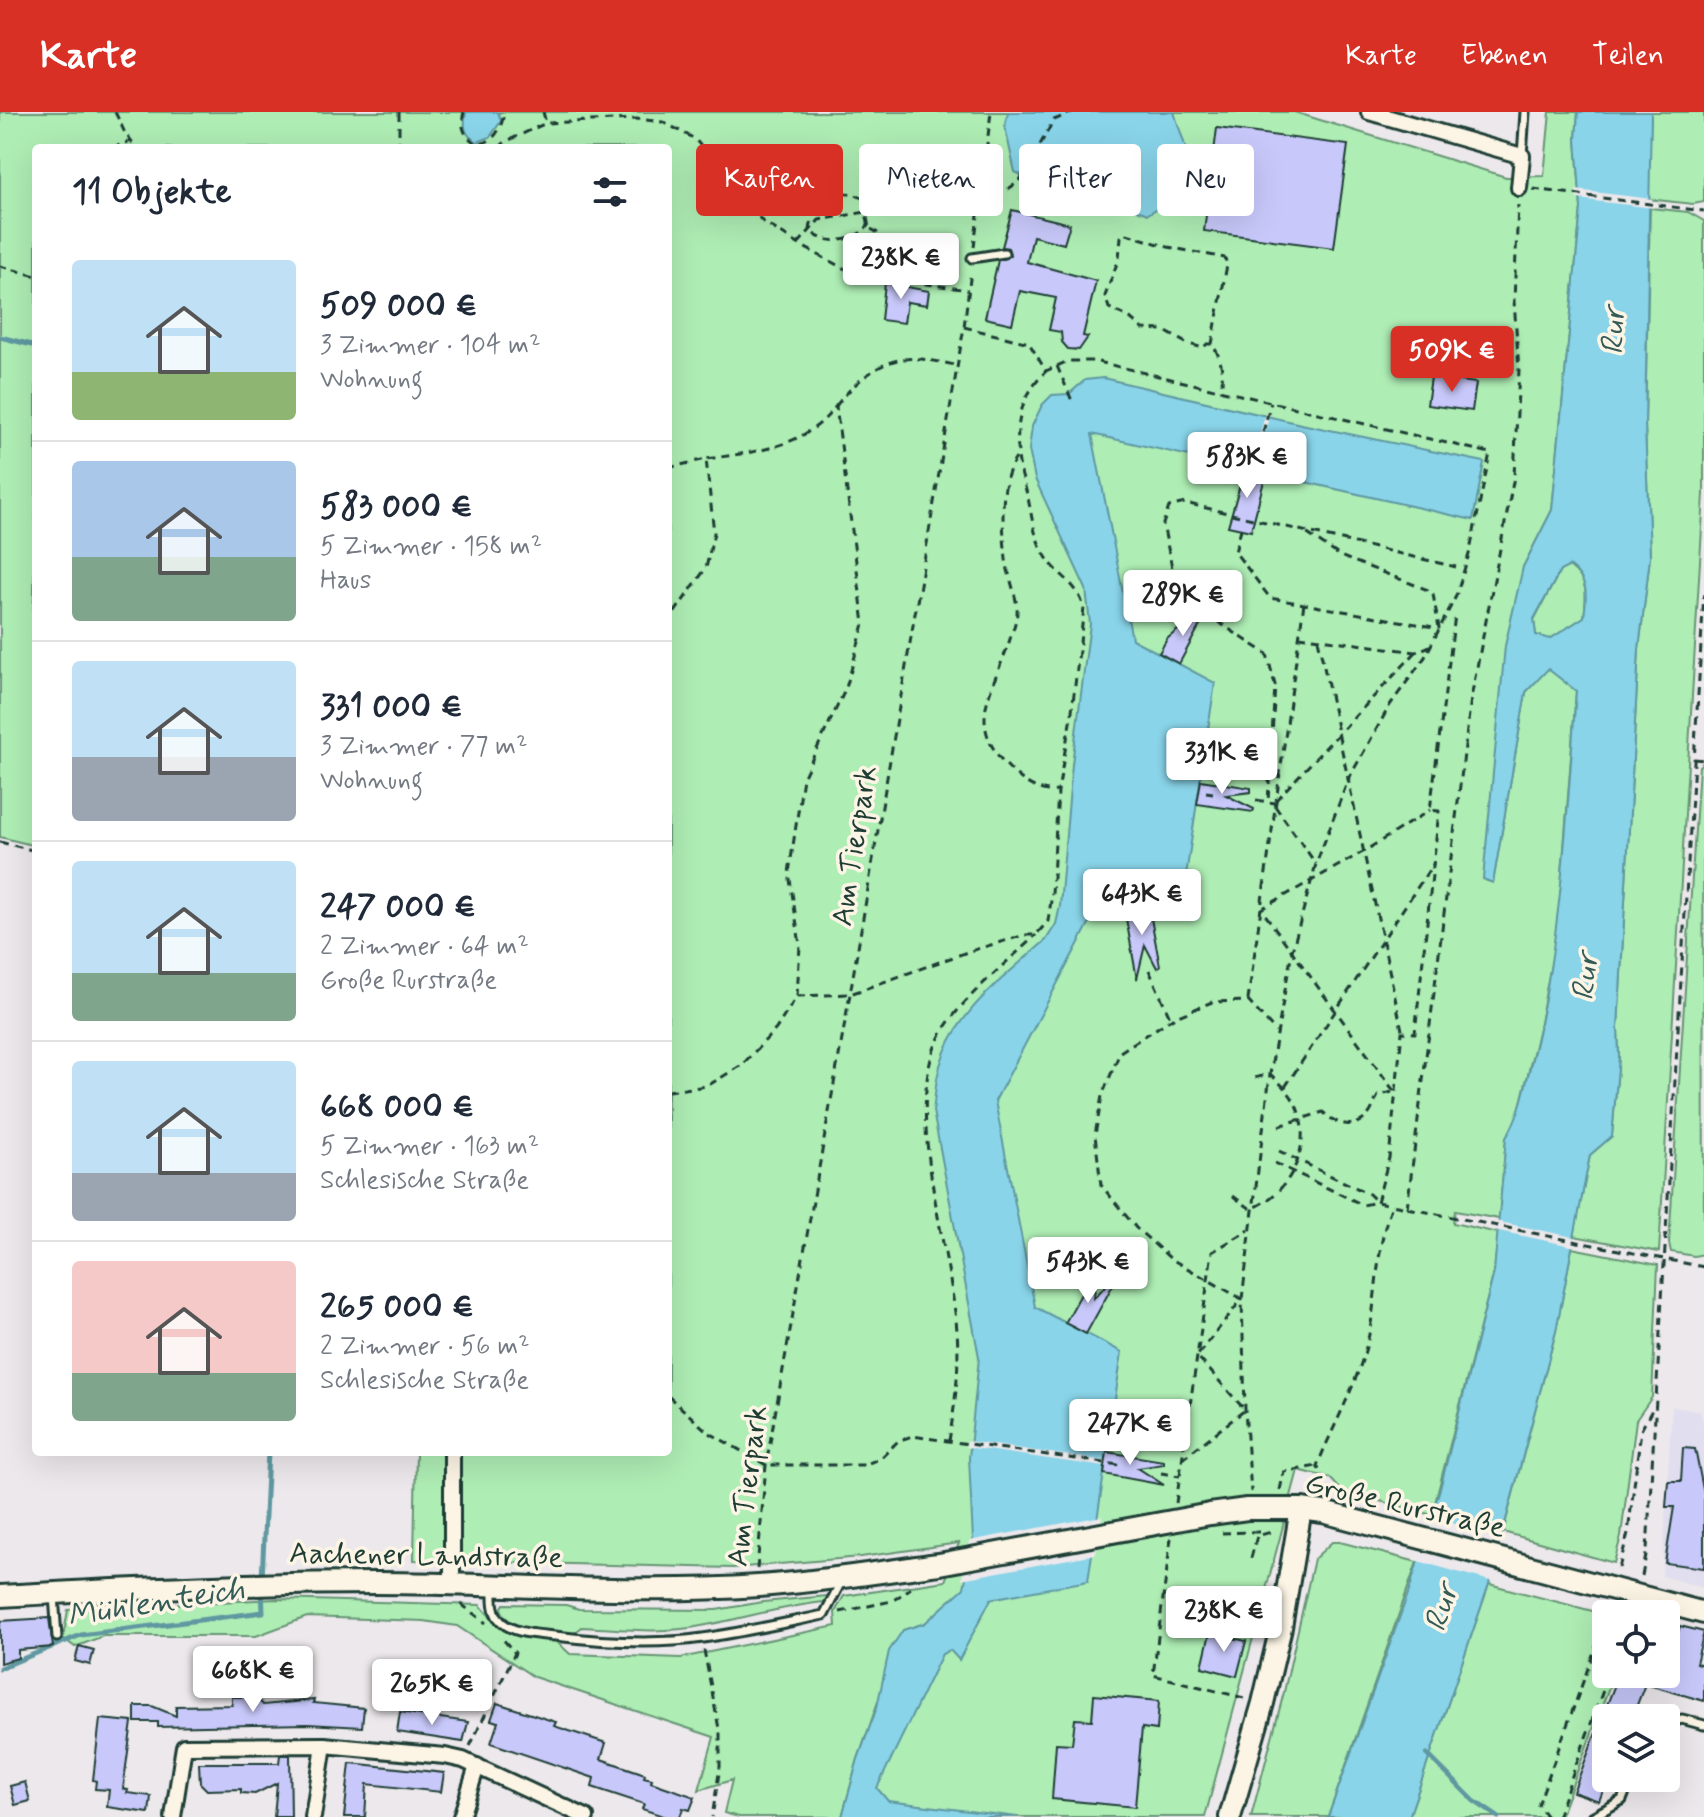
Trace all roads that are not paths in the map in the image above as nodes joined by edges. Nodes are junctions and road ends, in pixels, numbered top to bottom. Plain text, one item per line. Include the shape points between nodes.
1 (1369, 112) edge
2 (1525, 112) edge
3 (1522, 156) junction
4 (1519, 188) road end
5 (1004, 253) dead end
6 (972, 258) road end
7 (452, 1456) edge
8 (1301, 1509) junction
9 (843, 1579) junction
10 (452, 1584) junction
11 (756, 1586) joint
12 (493, 1592) junction
13 (54, 1593) junction
14 (0, 1596) edge
15 (1191, 1600) dead end
16 (1704, 1613) edge
17 (1281, 1627) junction
18 (57, 1637) dead end
19 (1680, 1720) edge
20 (1704, 1725) edge
21 (324, 1745) junction
22 (470, 1763) junction
23 (1625, 1792) edge
24 (173, 1817) edge
25 (313, 1817) edge
26 (461, 1817) edge
27 (586, 1817) edge
28 (1230, 1817) edge
29 (1592, 1817) edge

1 - 3 street
2 - 3 lane
3 - 4 street
5 - 6 lane
7 - 10 street
8 - 9 main road, Große Rurstraße, bridge via 1210,1514
8 - 16 main road, Große Rurstraße
8 - 17 main road
9 - 11 main road, Große Rurstraße
9 - 12 lane via 824,1615 702,1638 650,1642 528,1633 498,1618
10 - 12 main road, Aachener Landstraße
10 - 13 main road, Aachener Landstraße via 275,1583
11 - 12 main road, Aachener Landstraße
13 - 14 main road, Aachener Landstraße
13 - 18 lane
15 - 17 lane via 1190,1606
17 - 28 main road
19 - 20 lane
21 - 22 street
21 - 24 street via 184,1746
21 - 25 street
22 - 26 street
22 - 27 street
23 - 29 lane via 1622,1800

